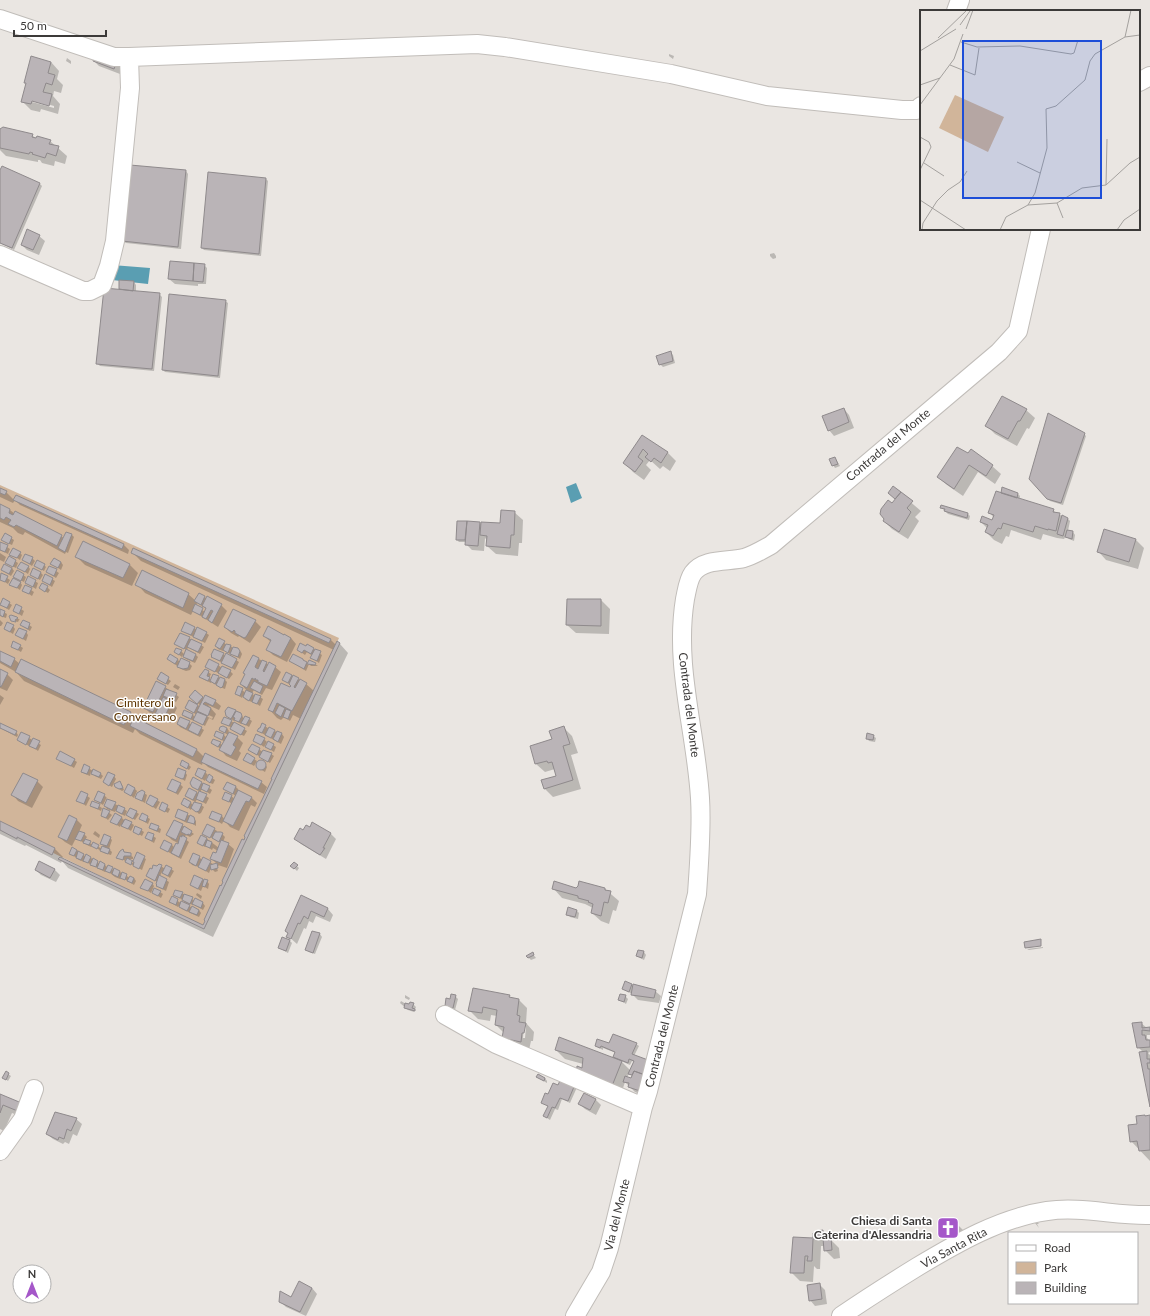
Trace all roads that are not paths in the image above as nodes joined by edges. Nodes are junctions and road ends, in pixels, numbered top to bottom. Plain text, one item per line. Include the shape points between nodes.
1 (960, 0) edge
2 (956, 10) edge
3 (0, 18) edge
4 (128, 57) junction
5 (1150, 76) edge
6 (1140, 81) edge
7 (920, 107) edge
8 (1041, 230) edge
9 (0, 255) edge
10 (445, 1015) dead end
11 (34, 1089) dead end
12 (643, 1107) junction
13 (0, 1151) edge
14 (1150, 1215) edge
15 (575, 1316) edge
16 (841, 1316) edge

1 - 2 street
3 - 4 street via 114,57
4 - 7 street via 477,44 671,74 768,96 902,110 917,110
4 - 9 street via 130,88 115,241 102,285 90,291 83,291
5 - 6 street
8 - 12 street, Contrada del Monte via 1018,331 999,352 771,545 744,558 700,566 692,574 681,630 681,651 700,799 697,894
10 - 12 street via 496,1044
11 - 13 street via 23,1119
12 - 15 street, Via del Monte via 609,1248 601,1272
14 - 16 street, Via Santa Rita via 1067,1210 1021,1217 953,1245

